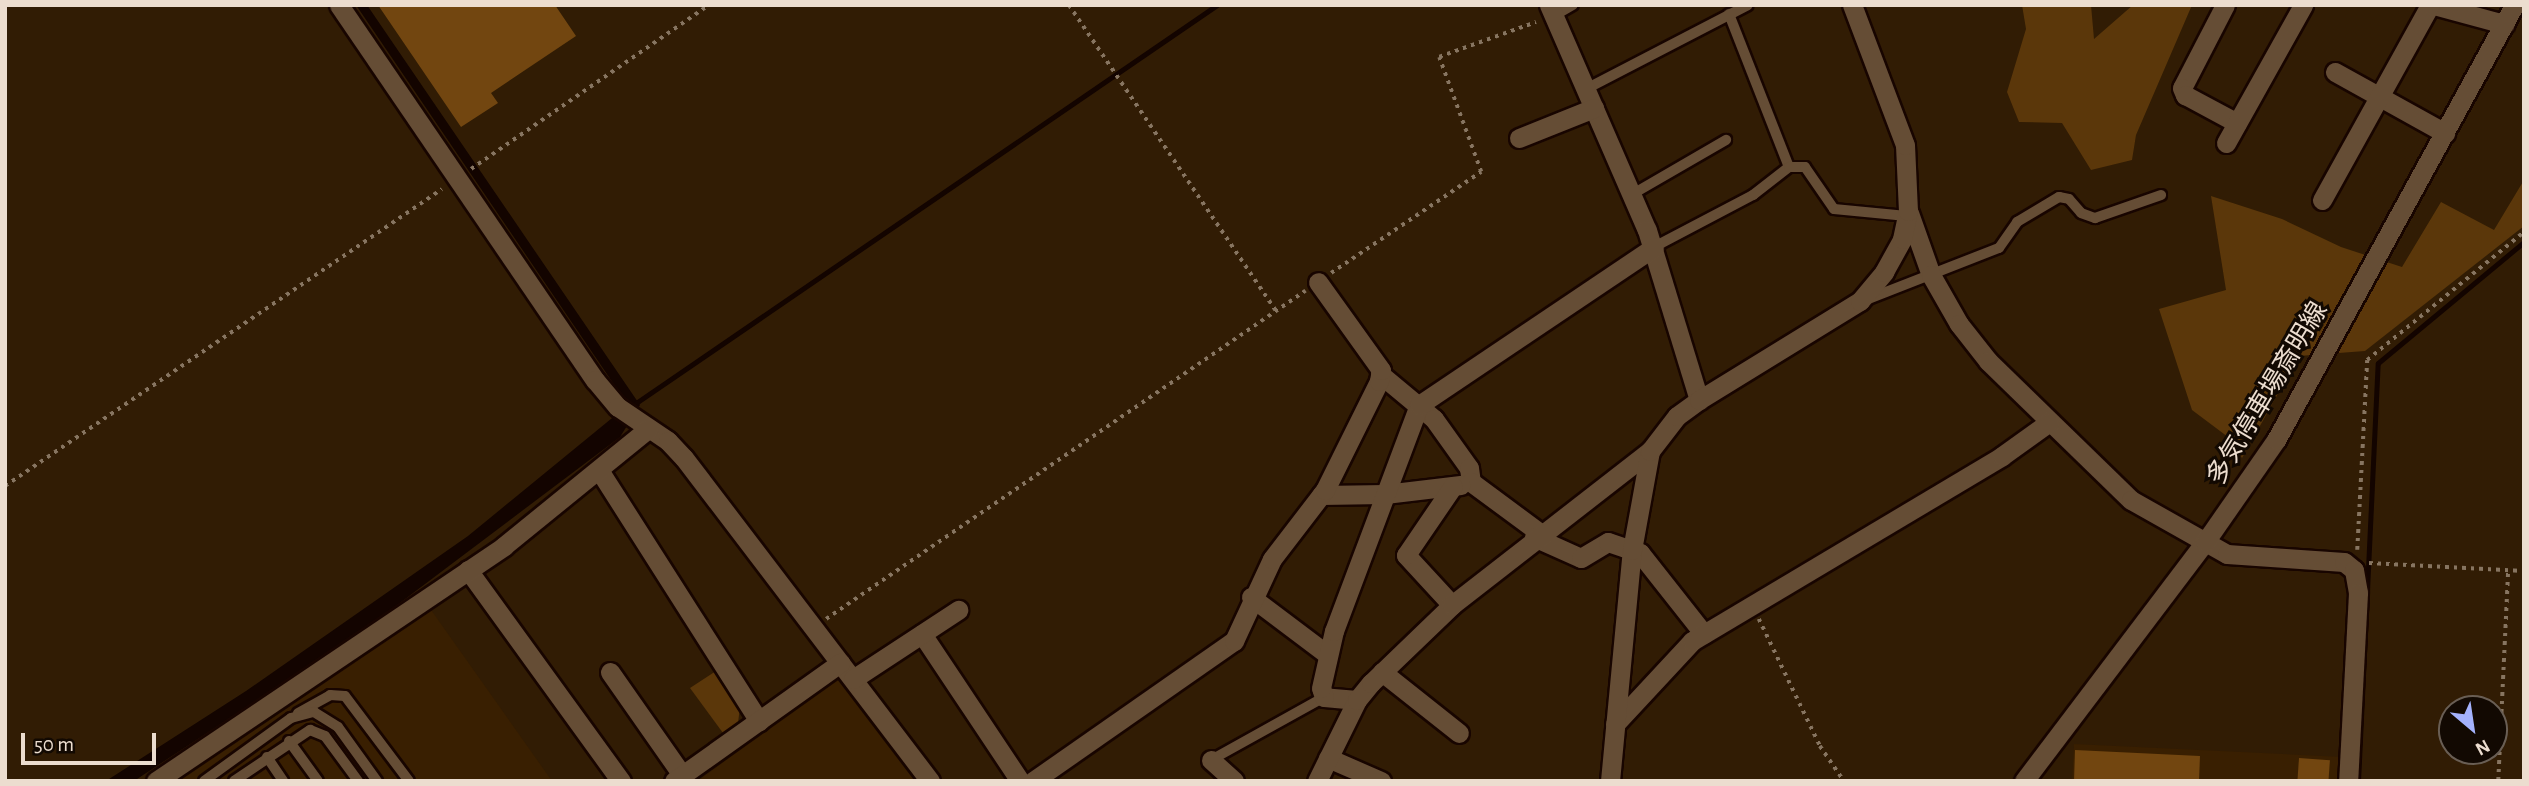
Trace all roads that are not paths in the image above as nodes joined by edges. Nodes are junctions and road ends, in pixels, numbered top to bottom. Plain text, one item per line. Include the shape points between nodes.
1 (340, 5) edge
2 (1573, 5) edge
3 (1748, 5) edge
4 (1852, 5) edge
5 (2225, 5) edge
6 (2303, 5) edge
7 (2432, 5) edge
8 (2514, 5) edge
9 (1550, 11) edge
10 (1729, 14) junction
11 (2504, 24) junction
12 (2336, 72) dead end
13 (1586, 89) junction
14 (2379, 96) junction
15 (1594, 108) junction
16 (2237, 123) junction
17 (2445, 133) junction
18 (1519, 138) dead end
19 (1726, 140) dead end
20 (2226, 143) dead end
21 (1789, 167) junction
22 (1631, 195) junction
23 (2161, 195) dead end
24 (2322, 200) dead end
25 (1908, 213) junction
26 (1654, 247) junction
27 (1931, 275) junction
28 (1318, 282) road end
29 (1860, 301) junction
30 (1380, 374) junction
31 (1699, 400) junction
32 (1419, 405) junction
33 (2048, 423) junction
34 (643, 426) junction
35 (1650, 451) junction
36 (599, 470) junction
37 (1462, 484) junction
38 (1385, 494) junction
39 (1321, 495) junction
40 (1537, 535) junction
41 (2205, 542) junction
42 (1632, 550) junction
43 (468, 570) junction
44 (1251, 597) junction
45 (1452, 605) junction
46 (958, 610) dead end
47 (922, 634) junction
48 (1704, 634) junction
49 (1328, 655) junction
50 (840, 663) junction
51 (610, 672) dead end
52 (1382, 672) junction
53 (853, 679) junction
54 (1324, 697) junction
55 (1357, 700) junction
56 (291, 718) junction
57 (759, 721) junction
58 (1615, 724) junction
59 (1459, 733) dead end
60 (289, 741) junction
61 (267, 757) junction
62 (1328, 758) junction
63 (1211, 760) joint
64 (678, 778) edge
65 (2026, 780) edge
66 (156, 781) edge
67 (204, 781) edge
68 (234, 781) edge
69 (284, 781) edge
70 (318, 781) edge
71 (358, 781) edge
72 (377, 781) edge
73 (409, 781) edge
74 (621, 781) edge
75 (930, 781) edge
76 (1020, 781) edge
77 (1033, 781) edge
78 (1234, 781) edge
79 (1317, 781) edge
80 (1381, 781) edge
81 (1610, 781) edge
82 (2348, 781) edge

1 - 34 street via 618,407
2 - 9 lane
3 - 10 lane
4 - 25 street via 1899,124 1907,166
5 - 16 street via 2182,88 2185,95
6 - 16 street
7 - 11 street
7 - 14 street
8 - 11 street, 多気停車場斎明線
9 - 13 street
10 - 13 lane
10 - 21 lane
11 - 17 street, 多気停車場斎明線
12 - 14 street
13 - 15 street
14 - 17 street
14 - 24 street
15 - 18 street
15 - 22 street
16 - 20 street
17 - 41 street, 多気停車場斎明線 via 2294,411
19 - 22 lane
21 - 25 lane via 1805,167 1834,209
21 - 26 lane via 1753,195
22 - 26 street
23 - 27 lane via 2095,218 2059,197 2017,222 1999,248
25 - 27 street
25 - 29 street via 1891,262
26 - 31 street
26 - 32 street
27 - 29 lane
27 - 33 street via 1988,362
28 - 30 street
29 - 31 street
30 - 32 street
30 - 39 street
31 - 35 street via 1677,416
32 - 37 street via 1469,468
32 - 38 street
33 - 41 street via 2131,500
33 - 48 street via 2002,456
34 - 36 street
34 - 50 street via 684,458
35 - 40 street
35 - 42 street
36 - 43 street
36 - 57 street
37 - 38 street
37 - 40 street
37 - 45 street via 1406,555
38 - 39 street
38 - 49 street
39 - 44 street via 1272,559
40 - 42 street via 1581,558 1608,542
40 - 45 street
41 - 65 street, 多気停車場斎明線
41 - 82 street via 2239,557 2344,562 2354,570 2358,593
42 - 48 street
42 - 58 street
43 - 66 street
43 - 74 street
44 - 49 street
44 - 77 street via 1234,641
45 - 52 street
46 - 47 street
47 - 53 street
47 - 76 street
48 - 58 street via 1692,641
49 - 54 street via 1321,688
50 - 53 street
50 - 57 street
51 - 64 street
52 - 55 street
52 - 59 street
53 - 75 street
54 - 55 street
54 - 63 lane
55 - 62 street
56 - 67 lane
56 - 72 lane via 314,712 331,719
56 - 73 lane via 330,695 345,696
57 - 64 street
58 - 81 street
60 - 61 lane
60 - 70 lane
60 - 71 lane via 304,732 320,732
61 - 68 lane
61 - 69 lane
62 - 79 street
62 - 80 street
63 - 78 street

